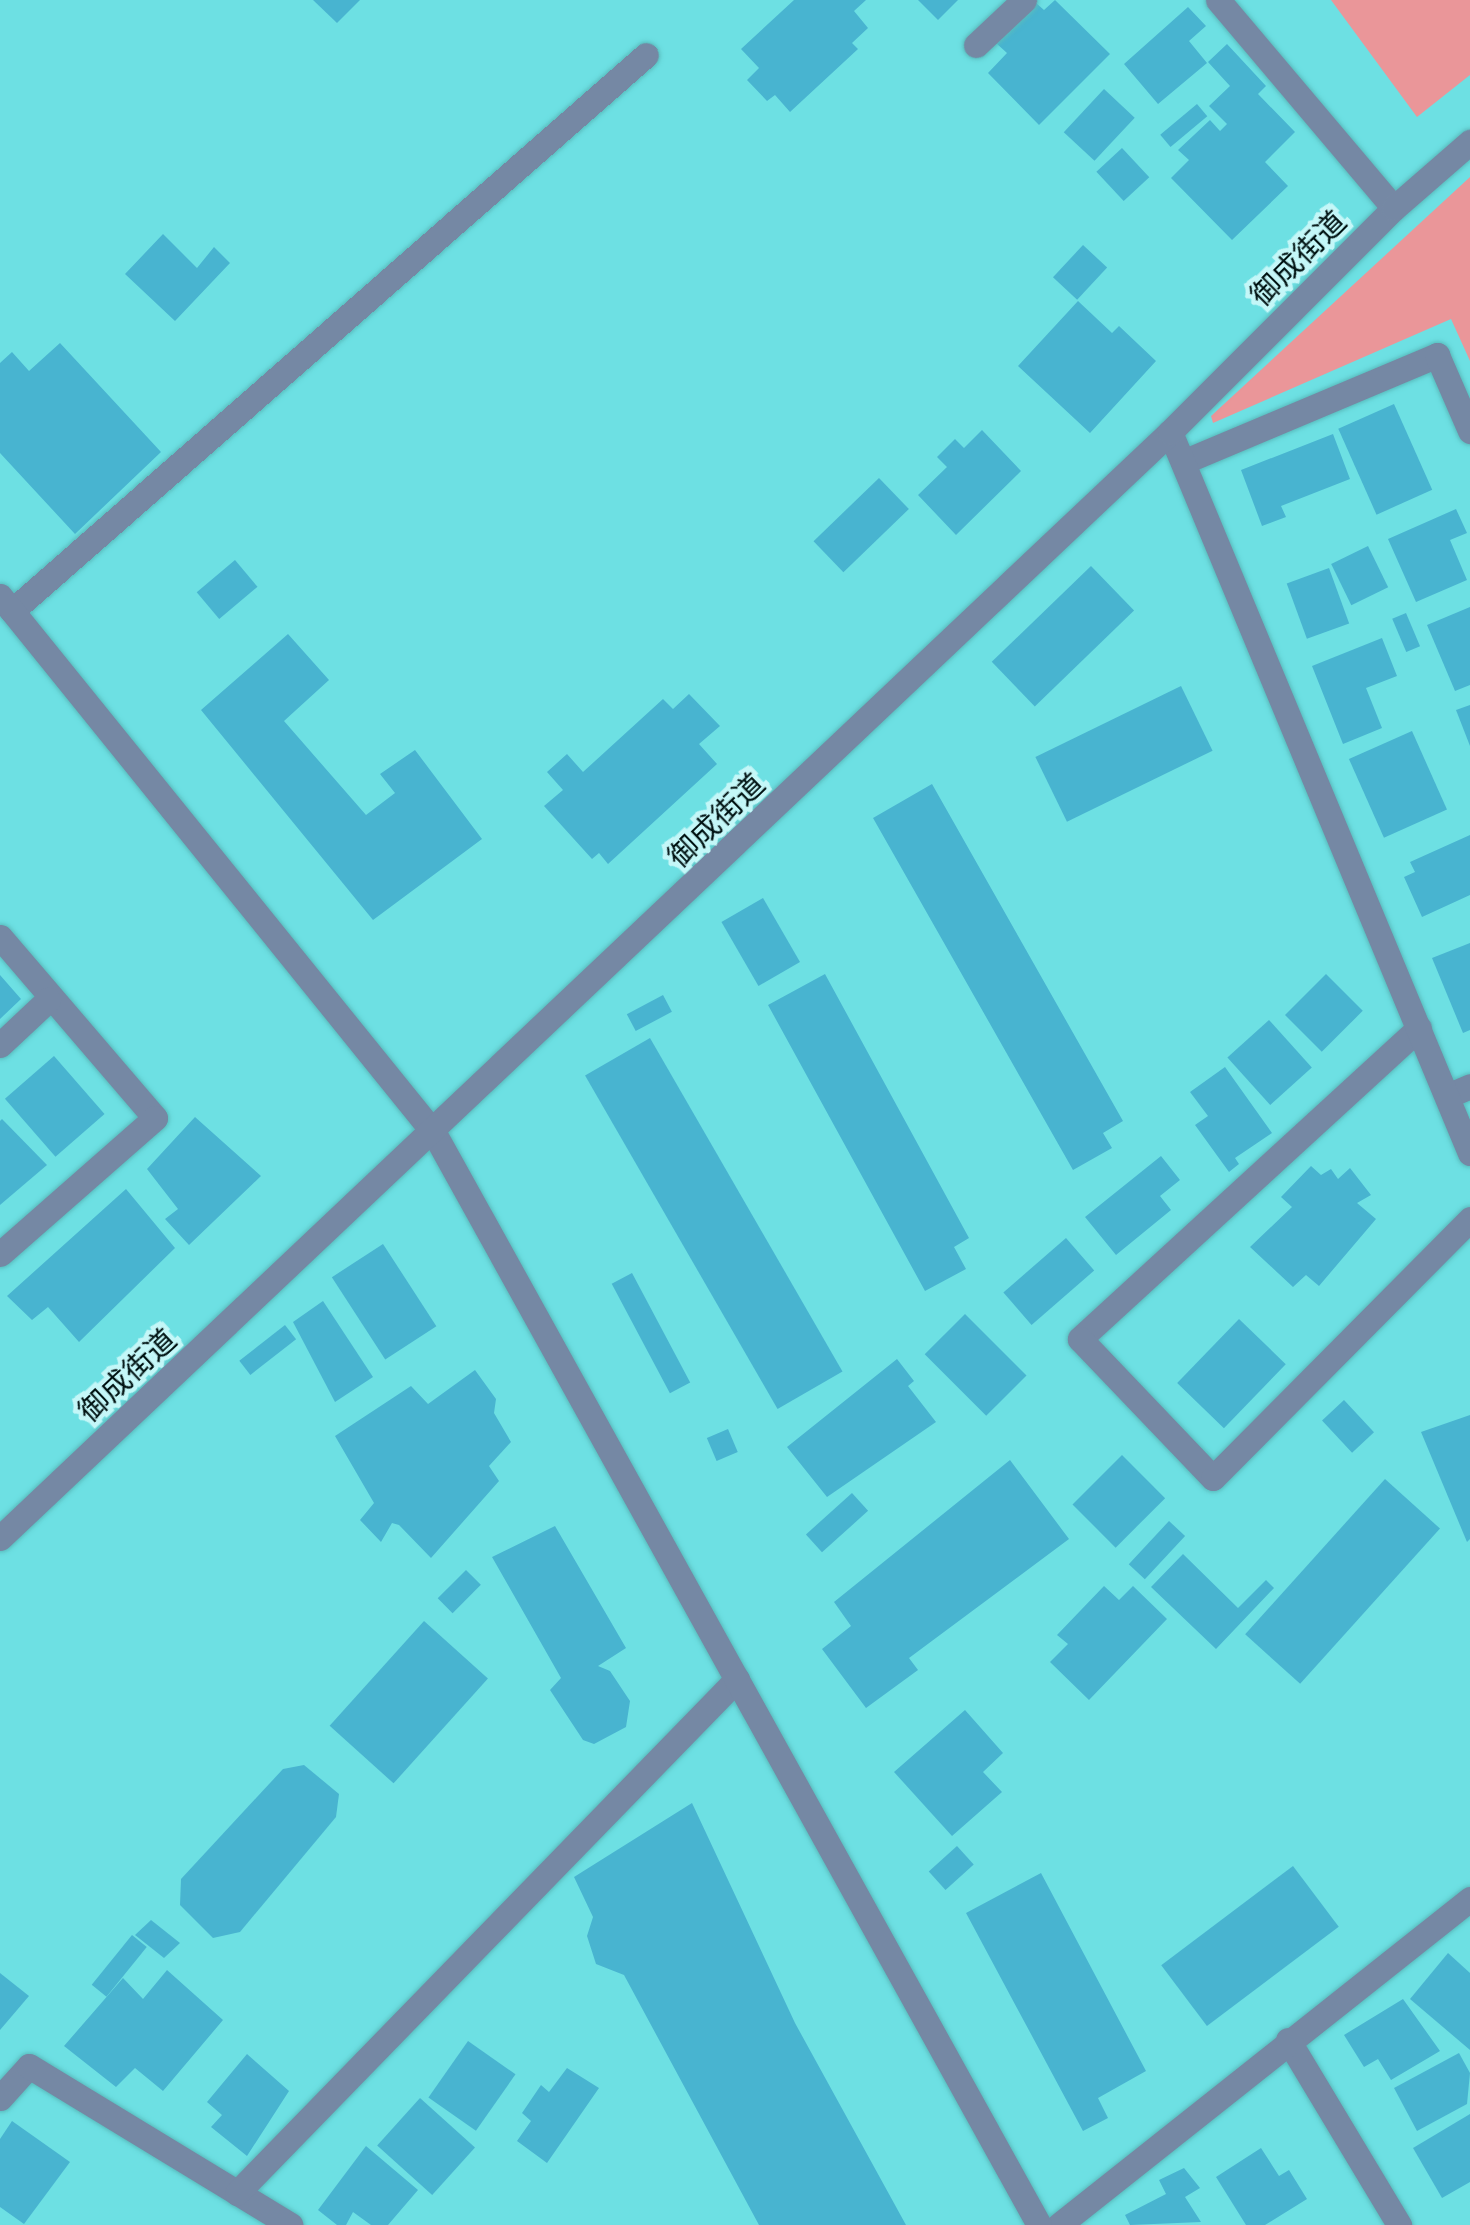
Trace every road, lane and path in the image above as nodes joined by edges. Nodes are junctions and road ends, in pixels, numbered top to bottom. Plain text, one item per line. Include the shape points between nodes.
1 (1024, 0) edge
2 (1218, 0) edge
3 (976, 45) dead end
4 (646, 55) dead end
5 (1470, 142) edge
6 (1394, 208) junction
7 (1470, 431) edge
8 (1170, 432) junction
9 (1182, 462) junction
10 (6, 604) edge
11 (0, 937) edge
12 (48, 1000) junction
13 (1419, 1028) junction
14 (0, 1044) edge
15 (1459, 1091) edge
16 (434, 1133) junction
17 (1470, 1153) edge
18 (1470, 1218) edge
19 (0, 1254) edge
20 (0, 1538) edge
21 (737, 1680) junction
22 (1470, 1899) edge
23 (1459, 1922) edge
24 (1288, 2040) junction
25 (0, 2098) edge
26 (237, 2192) junction
27 (290, 2225) edge
28 (1039, 2225) edge
29 (1059, 2225) edge
30 (1398, 2225) edge

1 - 3 street
2 - 6 street
4 - 10 street
5 - 6 street, 御成街道
6 - 8 street, 御成街道
7 - 9 street via 1437,354
8 - 9 street
8 - 16 street, 御成街道
9 - 13 street
10 - 16 street
11 - 12 street
12 - 14 street
12 - 19 street via 155,1118
13 - 15 street
13 - 18 street via 1080,1339 1213,1478
15 - 17 street
16 - 20 street, 御成街道
16 - 21 street
21 - 26 street
21 - 28 street
22 - 23 street
23 - 24 street
24 - 29 street
24 - 30 street
25 - 26 street via 29,2066
26 - 27 street

